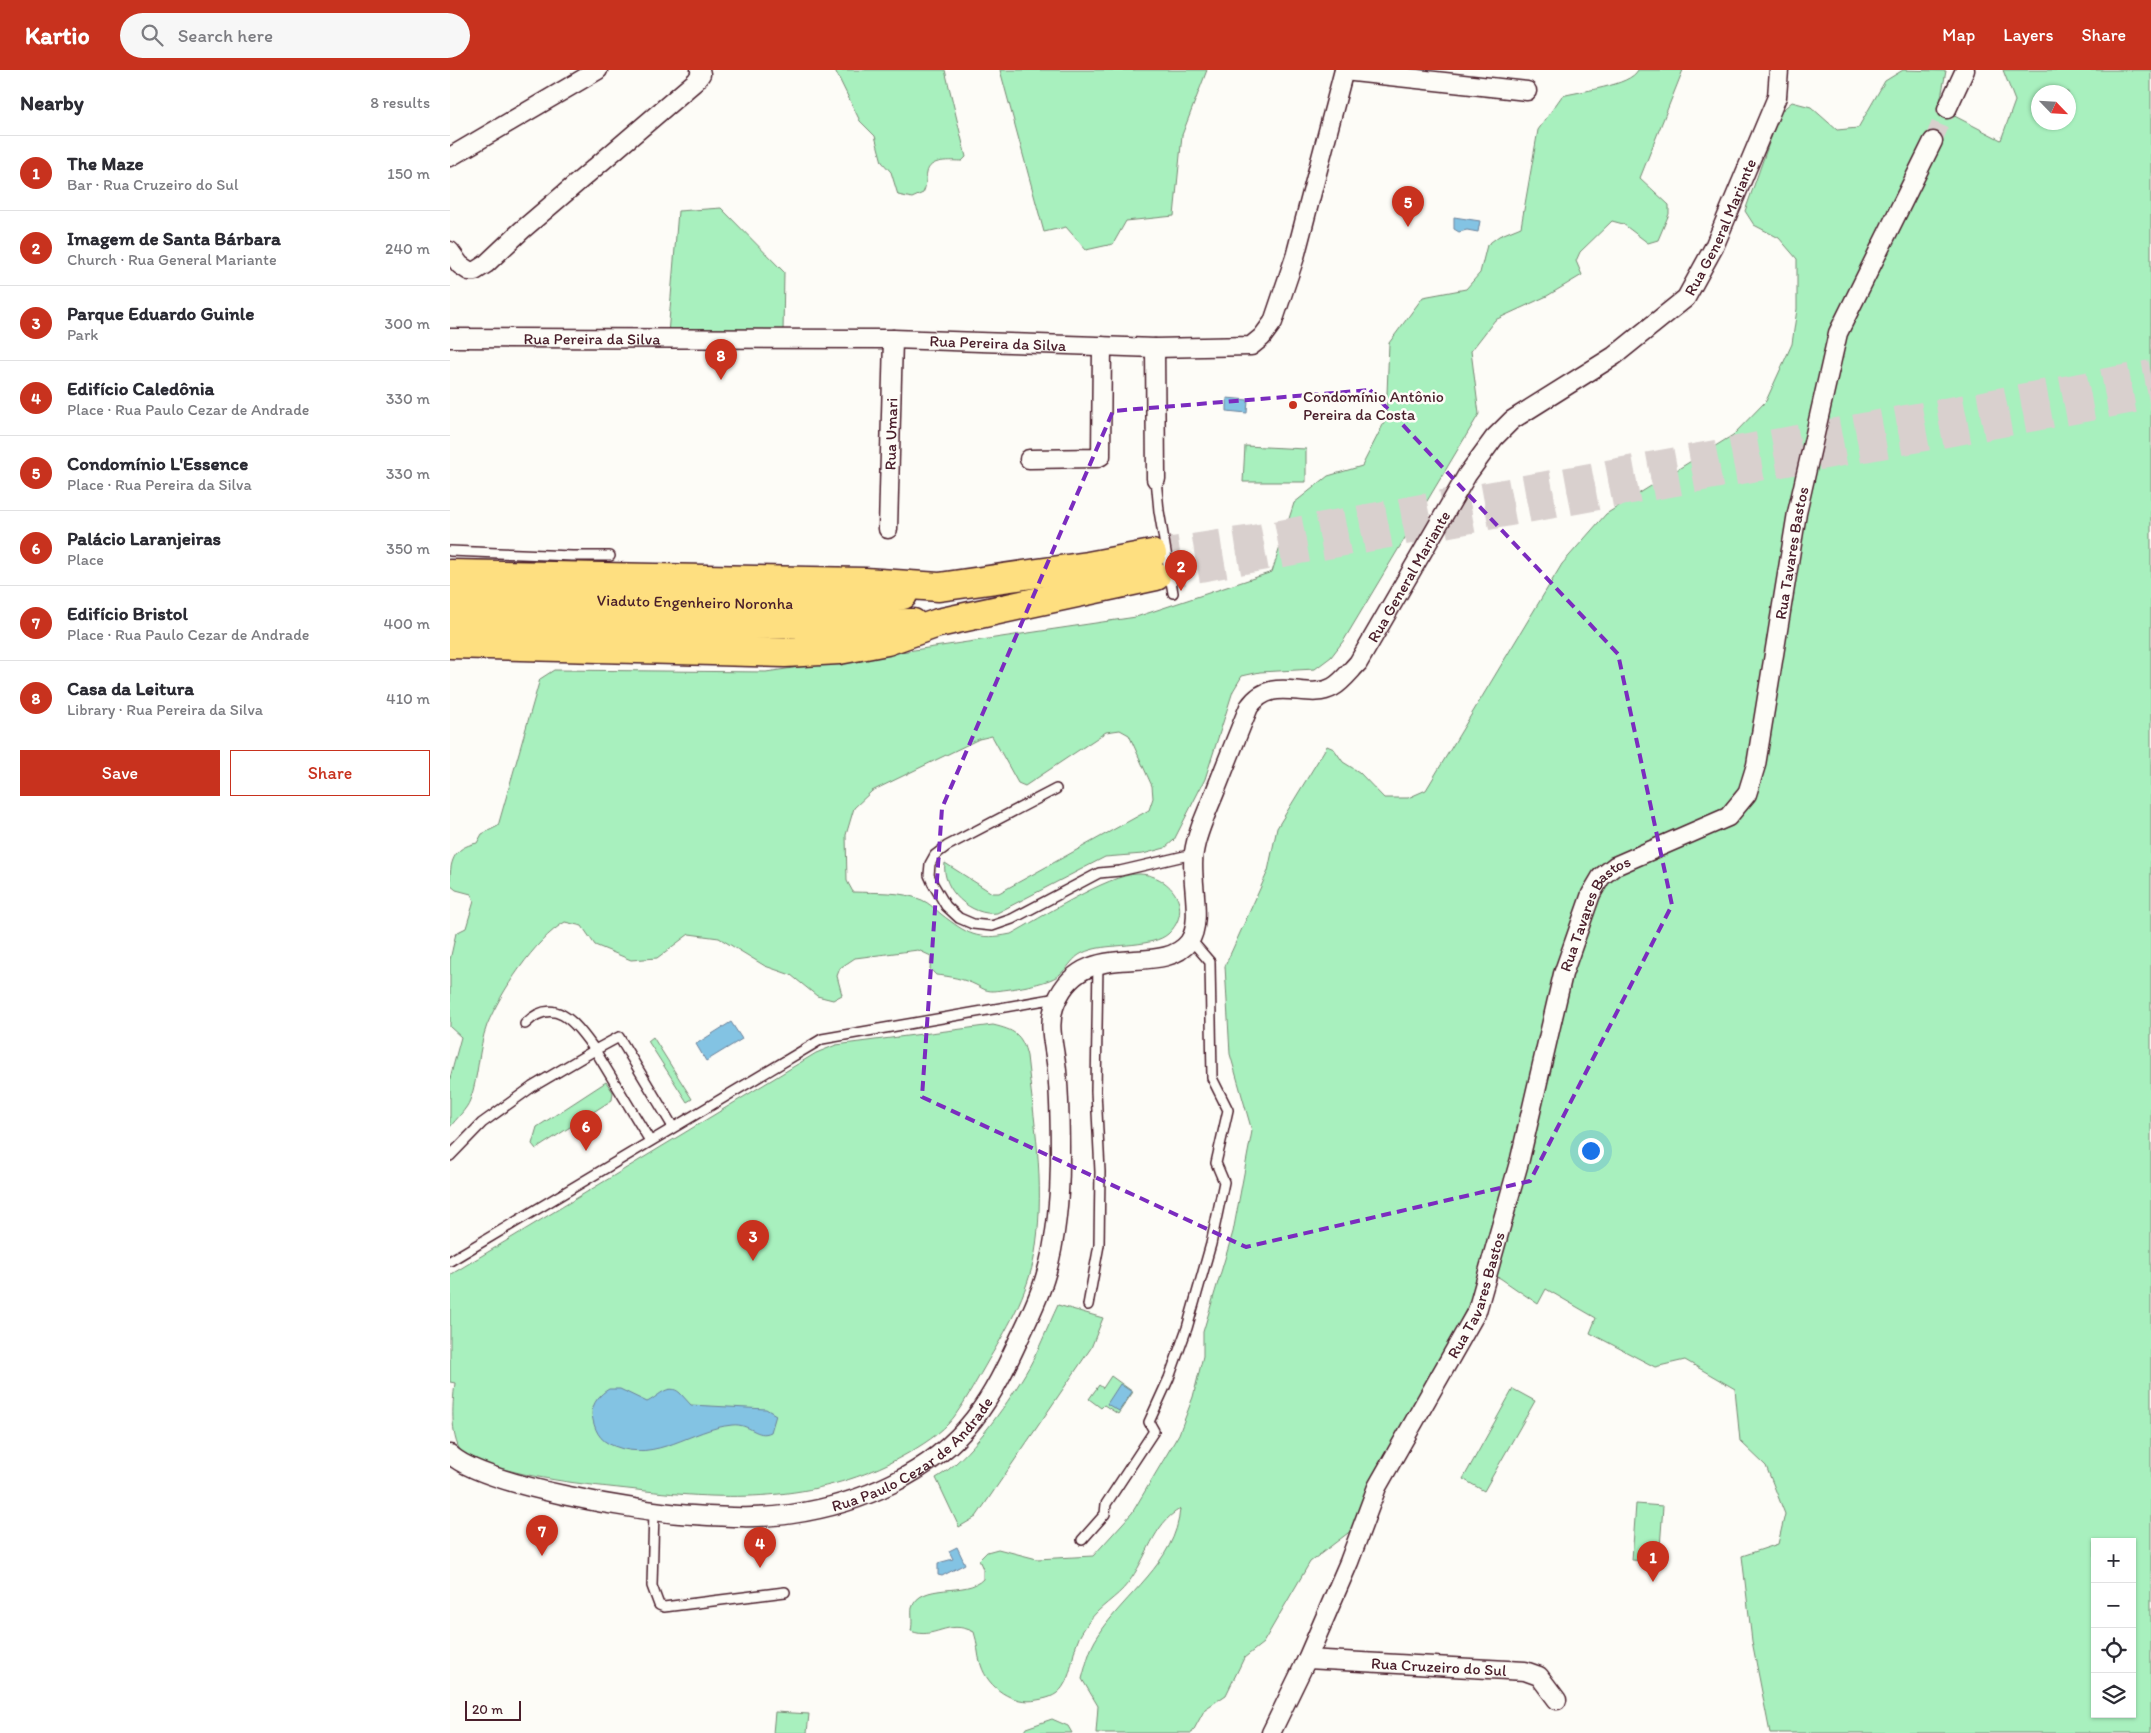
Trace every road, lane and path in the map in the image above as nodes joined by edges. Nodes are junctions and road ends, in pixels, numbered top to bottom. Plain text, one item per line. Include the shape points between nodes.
1 (598, 70) edge
2 (700, 70) edge
3 (1344, 70) edge
4 (1779, 70) edge
5 (1966, 70) edge
6 (1528, 91) dead end
7 (1948, 109) tunnel mouth
8 (1932, 141) tunnel mouth
9 (450, 157) edge
10 (450, 251) edge
11 (450, 338) edge
12 (893, 339) junction
13 (1102, 346) junction
14 (1154, 348) junction
15 (1029, 459) dead end
16 (1156, 479) joint
17 (888, 529) dead end
18 (450, 551) edge
19 (610, 556) dead end
20 (450, 574) edge
21 (1161, 574) junction
22 (939, 587) junction
23 (450, 596) edge
24 (750, 614) junction
25 (450, 618) edge
26 (938, 623) junction
27 (450, 644) edge
28 (1056, 789) dead end
29 (1193, 854) junction
30 (1191, 940) junction
31 (1098, 963) junction
32 (1057, 998) junction
33 (525, 1024) dead end
34 (595, 1050) junction
35 (673, 1127) junction
36 (650, 1141) junction
37 (450, 1156) edge
38 (450, 1261) edge
39 (1088, 1305) dead end
40 (450, 1454) edge
41 (654, 1511) junction
42 (1082, 1540) dead end
43 (785, 1592) dead end
44 (1307, 1659) junction
45 (1557, 1700) dead end
46 (1271, 1733) edge

1 - 9 street
2 - 10 street via 696,81 486,264 475,271 469,270 460,265
3 - 6 street
3 - 14 street, Rua Pereira da Silva via 1295,258 1273,322 1262,338 1251,346
4 - 29 street, Rua General Mariante via 1777,97 1714,247 1686,298 1614,356 1512,420 1494,438 1467,475 1358,663 1333,687 1324,690 1270,690 1254,699 1248,707
5 - 7 street
8 - 44 street, Rua Tavares Bastos via 1838,333 1797,513 1756,765 1747,794 1728,817 1615,866 1601,877 1591,894 1563,974 1520,1159 1477,1311 1378,1486
11 - 12 street, Rua Pereira da Silva
12 - 13 street, Rua Pereira da Silva
12 - 17 street, Rua Umari
13 - 14 street, Rua Pereira da Silva
13 - 15 street via 1101,456
14 - 16 street
16 - 21 lane
18 - 19 lane
20 - 22 main road via 865,582
21 - 22 main road via 1088,566
21 - 26 main road
22 - 24 main road, Viaduto Engenheiro Noronha via 891,598
23 - 24 main road, Viaduto Engenheiro Noronha
24 - 25 main road, Viaduto Engenheiro Noronha
24 - 26 main road, Viaduto Engenheiro Noronha
26 - 27 main road via 887,641 839,650 785,653
28 - 29 lane via 935,855 930,864 931,880 946,906 959,918 973,924 992,926 1012,919 1099,873
29 - 30 street, Rua General Mariante via 1195,923
30 - 31 street via 1170,956
30 - 42 lane via 1210,962 1212,1078 1228,1110 1216,1163 1224,1182 1212,1244 1187,1328 1149,1422 1154,1432 1106,1504 1105,1514
31 - 32 street via 1072,978
31 - 39 lane via 1099,1245
32 - 35 lane via 822,1039
32 - 41 street, Rua Paulo Cezar de Andrade via 1050,1019 1057,1072 1060,1163 1058,1204 1047,1273 1009,1362 975,1418 946,1448 912,1473 858,1499 788,1515 716,1516
33 - 34 lane via 540,1013 561,1013 572,1020
34 - 35 lane via 619,1037
34 - 36 lane
34 - 37 lane via 532,1087 482,1123
35 - 36 lane
36 - 38 lane
40 - 41 street, Rua Paulo Cezar de Andrade via 458,1462 508,1481
41 - 43 lane via 652,1586 659,1605 664,1607
44 - 45 street, Rua Cruzeiro do Sul via 1525,1671 1540,1676
44 - 46 street, Rua Tavares Bastos

